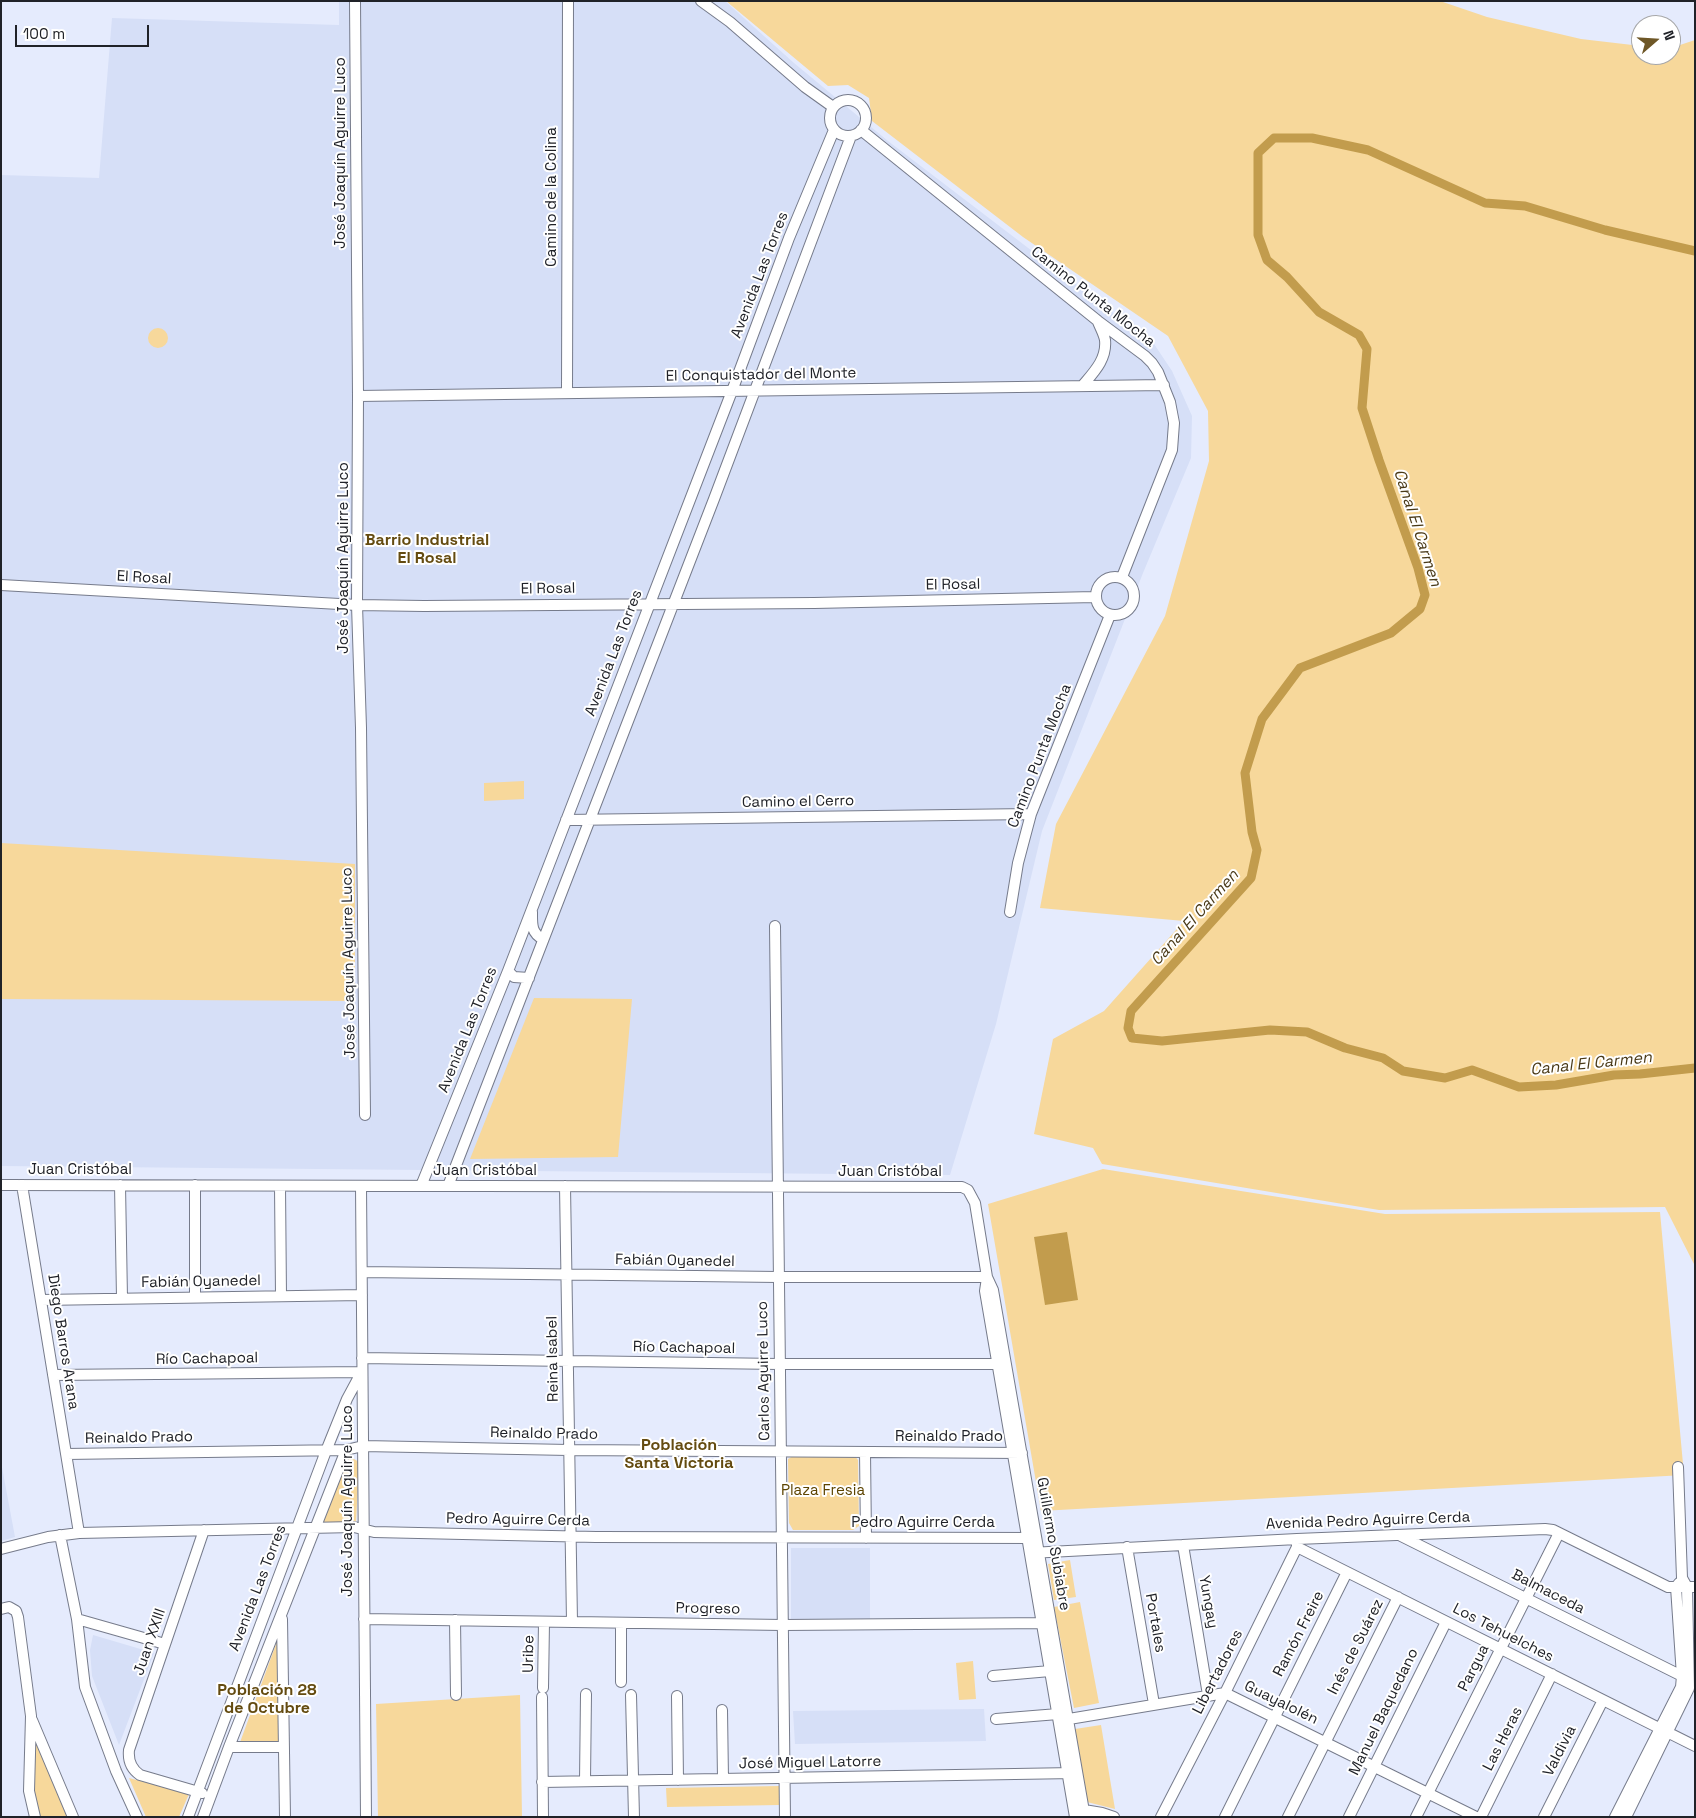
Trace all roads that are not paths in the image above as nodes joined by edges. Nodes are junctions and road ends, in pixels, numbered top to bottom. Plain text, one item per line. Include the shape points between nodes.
1 (355, 1) edge
2 (568, 1) edge
3 (701, 1) edge
4 (833, 107) junction
5 (834, 130) junction
6 (861, 130) junction
7 (851, 136) junction
8 (1098, 321) junction
9 (1083, 385) junction
10 (1164, 385) junction
11 (756, 390) junction
12 (732, 391) junction
13 (567, 393) junction
14 (358, 396) junction
15 (1122, 577) junction
16 (1, 585) edge
17 (1095, 597) junction
18 (650, 603) junction
19 (674, 603) junction
20 (357, 604) junction
21 (1110, 615) junction
22 (1032, 814) junction
23 (566, 820) junction
24 (590, 820) junction
25 (532, 906) junction
26 (1010, 912) dead end
27 (774, 926) dead end
28 (543, 939) junction
29 (508, 971) junction
30 (528, 978) junction
31 (365, 1115) dead end
32 (1, 1185) edge
33 (22, 1185) junction
34 (120, 1185) junction
35 (195, 1186) junction
36 (280, 1186) junction
37 (361, 1186) junction
38 (421, 1186) junction
39 (448, 1186) junction
40 (565, 1186) junction
41 (777, 1187) junction
42 (968, 1190) joint
43 (362, 1272) junction
44 (566, 1274) junction
45 (778, 1277) junction
46 (987, 1277) junction
47 (362, 1295) junction
48 (281, 1296) junction
49 (195, 1297) junction
50 (122, 1298) junction
51 (41, 1300) junction
52 (362, 1358) junction
53 (568, 1360) junction
54 (779, 1364) junction
55 (1002, 1364) junction
56 (362, 1372) junction
57 (53, 1375) junction
58 (363, 1446) junction
59 (346, 1450) junction
60 (569, 1450) junction
61 (326, 1451) junction
62 (780, 1451) junction
63 (865, 1452) junction
64 (1017, 1453) junction
65 (66, 1454) junction
66 (1678, 1467) dead end
67 (297, 1528) junction
68 (316, 1528) junction
69 (204, 1530) junction
70 (363, 1530) junction
71 (79, 1533) junction
72 (1559, 1533) junction
73 (60, 1535) junction
74 (570, 1536) junction
75 (1400, 1536) junction
76 (782, 1538) junction
77 (866, 1538) junction
78 (1032, 1538) junction
79 (1297, 1543) junction
80 (1183, 1544) junction
81 (1127, 1547) junction
82 (1, 1549) edge
83 (1034, 1552) junction
84 (1347, 1572) junction
85 (1688, 1584) edge
86 (1676, 1587) junction
87 (1398, 1597) junction
88 (1526, 1598) junction
89 (1, 1609) edge
90 (282, 1612) junction
91 (77, 1619) junction
92 (364, 1619) junction
93 (455, 1620) junction
94 (544, 1622) junction
95 (572, 1622) junction
96 (1446, 1622) junction
97 (621, 1623) junction
98 (1046, 1623) junction
99 (782, 1625) junction
100 (165, 1644) junction
101 (1500, 1649) junction
102 (1050, 1671) junction
103 (1552, 1674) junction
104 (992, 1676) dead end
105 (1682, 1676) junction
106 (621, 1682) dead end
107 (1225, 1693) junction
108 (586, 1694) dead end
109 (1208, 1694) junction
110 (631, 1695) dead end
111 (456, 1696) dead end
112 (676, 1696) dead end
113 (1603, 1700) junction
114 (1154, 1704) junction
115 (722, 1710) dead end
116 (1058, 1714) junction
117 (31, 1716) junction
118 (1275, 1717) junction
119 (996, 1719) dead end
120 (1069, 1720) junction
121 (1664, 1730) junction
122 (1326, 1742) junction
123 (229, 1746) junction
124 (1695, 1746) edge
125 (284, 1747) junction
126 (1374, 1766) junction
127 (1072, 1773) junction
128 (785, 1778) junction
129 (722, 1779) junction
130 (632, 1780) junction
131 (678, 1780) junction
132 (586, 1781) junction
133 (542, 1782) junction
134 (198, 1792) junction
135 (1428, 1793) junction
136 (211, 1796) junction
137 (1085, 1814) edge
138 (35, 1817) edge
139 (73, 1817) edge
140 (137, 1817) edge
141 (188, 1817) edge
142 (203, 1817) edge
143 (285, 1817) edge
144 (366, 1817) edge
145 (542, 1817) edge
146 (634, 1817) edge
147 (785, 1817) edge
148 (1075, 1817) edge
149 (1114, 1817) edge
150 (1161, 1817) edge
151 (1225, 1817) edge
152 (1288, 1817) edge
153 (1349, 1817) edge
154 (1416, 1817) edge
155 (1476, 1817) edge
156 (1481, 1817) edge
157 (1544, 1817) edge
158 (1615, 1817) edge
159 (1626, 1817) edge

1 - 14 street, José Joaquín Aguirre Luco
2 - 13 street, Camino de la Colina
3 - 4 street
4 - 5 street via 830,121
4 - 6 street via 847,100 861,106 865,116
5 - 7 street
5 - 12 street, Avenida Las Torres via 789,238
6 - 7 street
6 - 8 street, Camino Punta Mocha
7 - 11 street
8 - 9 street via 1105,340 1103,356
8 - 10 street, Camino Punta Mocha via 1152,363
9 - 10 street, El Conquistador del Monte
9 - 11 street, El Conquistador del Monte
10 - 15 street, Camino Punta Mocha via 1174,423 1172,450
11 - 12 street, El Conquistador del Monte
11 - 19 street
12 - 13 street, El Conquistador del Monte
12 - 18 street, Avenida Las Torres
13 - 14 street, El Conquistador del Monte
14 - 20 street, José Joaquín Aguirre Luco
15 - 17 street via 1103,580
15 - 21 street via 1132,586 1134,598 1123,614
16 - 20 street, El Rosal
17 - 19 street, El Rosal
17 - 21 street via 1100,608
18 - 19 street, El Rosal
18 - 20 street, El Rosal
18 - 23 street, Avenida Las Torres
19 - 24 street
20 - 31 street, José Joaquín Aguirre Luco
21 - 22 street, Camino Punta Mocha
22 - 24 street, Camino el Cerro
22 - 26 street, Camino Punta Mocha via 1018,862
23 - 24 street, Camino el Cerro
23 - 25 street, Avenida Las Torres
24 - 28 street
25 - 28 street via 533,930
25 - 29 street, Avenida Las Torres
27 - 41 street, Carlos Aguirre Luco
28 - 30 street
29 - 30 street via 514,977
29 - 38 street, Avenida Las Torres
30 - 39 street
32 - 33 street, Juan Cristóbal
33 - 34 street, Juan Cristóbal
33 - 51 street, Diego Barros Arana
34 - 35 street, Juan Cristóbal
34 - 50 street
35 - 36 street, Juan Cristóbal
35 - 49 street
36 - 37 street, Juan Cristóbal
36 - 48 street
37 - 38 street, Juan Cristóbal
37 - 43 street, José Joaquín Aguirre Luco
38 - 39 street, Juan Cristóbal
39 - 40 street, Juan Cristóbal
40 - 41 street, Juan Cristóbal
40 - 44 street, Reina Isabel
41 - 42 street, Juan Cristóbal via 962,1187
41 - 45 street, Carlos Aguirre Luco
42 - 46 street, Guillermo Subiabre via 975,1204
43 - 44 street, Fabián Oyanedel
43 - 47 street, José Joaquín Aguirre Luco
44 - 45 street, Fabián Oyanedel
44 - 53 street, Reina Isabel
45 - 46 street, Fabián Oyanedel
45 - 54 street, Carlos Aguirre Luco
46 - 55 street, Guillermo Subiabre via 993,1290
47 - 48 street, Fabián Oyanedel
47 - 52 street, José Joaquín Aguirre Luco
48 - 49 street, Fabián Oyanedel
49 - 50 street, Fabián Oyanedel
50 - 51 street, Fabián Oyanedel
51 - 57 street, Diego Barros Arana
52 - 53 street, Río Cachapoal
52 - 56 street, José Joaquín Aguirre Luco
53 - 54 street, Río Cachapoal
53 - 60 street, Reina Isabel
54 - 55 street, Río Cachapoal
54 - 62 street, Carlos Aguirre Luco
55 - 64 street, Guillermo Subiabre
56 - 57 street, Río Cachapoal
56 - 58 street, José Joaquín Aguirre Luco
56 - 61 street, Avenida Las Torres
57 - 65 street, Diego Barros Arana
58 - 59 street, Reinaldo Prado
58 - 60 street, Reinaldo Prado
58 - 70 street, José Joaquín Aguirre Luco
59 - 61 street, Reinaldo Prado
59 - 68 street, Avenida Las Torres
60 - 62 street, Reinaldo Prado
60 - 74 street, Reina Isabel
61 - 65 street, Reinaldo Prado
61 - 67 street, Avenida Las Torres
62 - 63 street, Reinaldo Prado
62 - 76 street, Carlos Aguirre Luco
63 - 64 street, Reinaldo Prado
63 - 77 street
64 - 78 street, Guillermo Subiabre
65 - 71 street, Diego Barros Arana
66 - 85 street
67 - 68 street, Pedro Aguirre Cerda
67 - 69 street, Pedro Aguirre Cerda
67 - 134 street, Avenida Las Torres
68 - 70 street, Pedro Aguirre Cerda via 354,1527
68 - 90 street, Avenida Las Torres
69 - 71 street, Pedro Aguirre Cerda
69 - 100 street, Juan XXIII
70 - 74 street, Pedro Aguirre Cerda
70 - 92 street, José Joaquín Aguirre Luco
71 - 73 street, Pedro Aguirre Cerda
72 - 75 street, Avenida Pedro Aguirre Cerda via 1529,1529
72 - 86 street, Avenida Pedro Aguirre Cerda
72 - 88 street, Pargua
73 - 82 street, Pedro Aguirre Cerda
73 - 91 street
74 - 76 street, Pedro Aguirre Cerda
74 - 95 street, Reina Isabel
75 - 79 street, Avenida Pedro Aguirre Cerda
75 - 88 street, Balmaceda
76 - 77 street, Pedro Aguirre Cerda
76 - 99 street, Carlos Aguirre Luco
77 - 78 street, Pedro Aguirre Cerda
78 - 83 street, Guillermo Subiabre
79 - 80 street, Avenida Pedro Aguirre Cerda
79 - 84 street, Los Tehuelches
79 - 107 street, Libertadores
80 - 81 street, Avenida Pedro Aguirre Cerda
80 - 109 street, Yungay
81 - 83 street, Avenida Pedro Aguirre Cerda
81 - 114 street, Portales
83 - 98 street, Guillermo Subiabre
84 - 87 street, Los Tehuelches
84 - 118 street, Ramón Freire
85 - 86 street, Avenida Pedro Aguirre Cerda
85 - 121 street via 1690,1683 1688,1692
86 - 105 street
87 - 96 street, Los Tehuelches
87 - 122 street, Inés de Suárez
88 - 101 street, Pargua
88 - 105 street, Balmaceda
89 - 117 street via 9,1607 16,1611 18,1617
90 - 123 street, Avenida Las Torres
90 - 125 street
91 - 100 street
91 - 140 street via 85,1687
92 - 93 street, Progreso
92 - 144 street, José Joaquín Aguirre Luco
93 - 94 street, Progreso
93 - 111 street
94 - 95 street, Progreso
94 - 133 street, Uribe
95 - 97 street, Progreso
96 - 101 street, Los Tehuelches
96 - 126 street, Manuel Baquedano
97 - 99 street, Progreso
97 - 106 street
98 - 99 street, Progreso
98 - 102 street, Guillermo Subiabre
98 - 120 street, Guillermo Subiabre
99 - 128 street, Carlos Aguirre Luco
100 - 134 street, Juan XXIII via 130,1750 131,1764 140,1775
101 - 103 street, Los Tehuelches
101 - 135 street, Pargua
102 - 104 street
102 - 116 street, Guillermo Subiabre
103 - 113 street, Los Tehuelches
103 - 156 street, Las Heras
105 - 121 street via 1681,1687
107 - 109 street, Guayalolén
107 - 118 street, Guayalolén
107 - 150 street, Libertadores
108 - 132 street
109 - 114 street, Guayalolén
110 - 130 street
112 - 131 street
113 - 121 street, Los Tehuelches
113 - 157 street, Valdivia
114 - 120 street, Guayalolén
115 - 129 street
116 - 119 street
116 - 120 street
116 - 127 street, Guillermo Subiabre
117 - 138 street via 29,1791
117 - 139 street
118 - 122 street, Guayalolén
118 - 151 street, Ramón Freire
120 - 127 street, Guillermo Subiabre
121 - 124 street, Los Tehuelches
121 - 158 street
121 - 159 street
122 - 126 street, Guayalolén
122 - 152 street, Inés de Suárez
123 - 125 street
123 - 136 street, Avenida Las Torres
125 - 143 street
126 - 135 street, Guayalolén
126 - 153 street, Manuel Baquedano
127 - 128 street, José Miguel Latorre
127 - 137 street, Guillermo Subiabre
127 - 148 street, Guillermo Subiabre
128 - 129 street, José Miguel Latorre
128 - 147 street, Carlos Aguirre Luco
129 - 131 street, José Miguel Latorre
130 - 131 street, José Miguel Latorre
130 - 132 street, José Miguel Latorre
130 - 146 street
132 - 133 street, José Miguel Latorre
133 - 145 street, Uribe
134 - 136 street
134 - 141 street, Avenida Las Torres
135 - 154 street, Pargua
135 - 155 street, Guayalolén
136 - 142 street, Avenida Las Torres
137 - 149 street via 1102,1813

